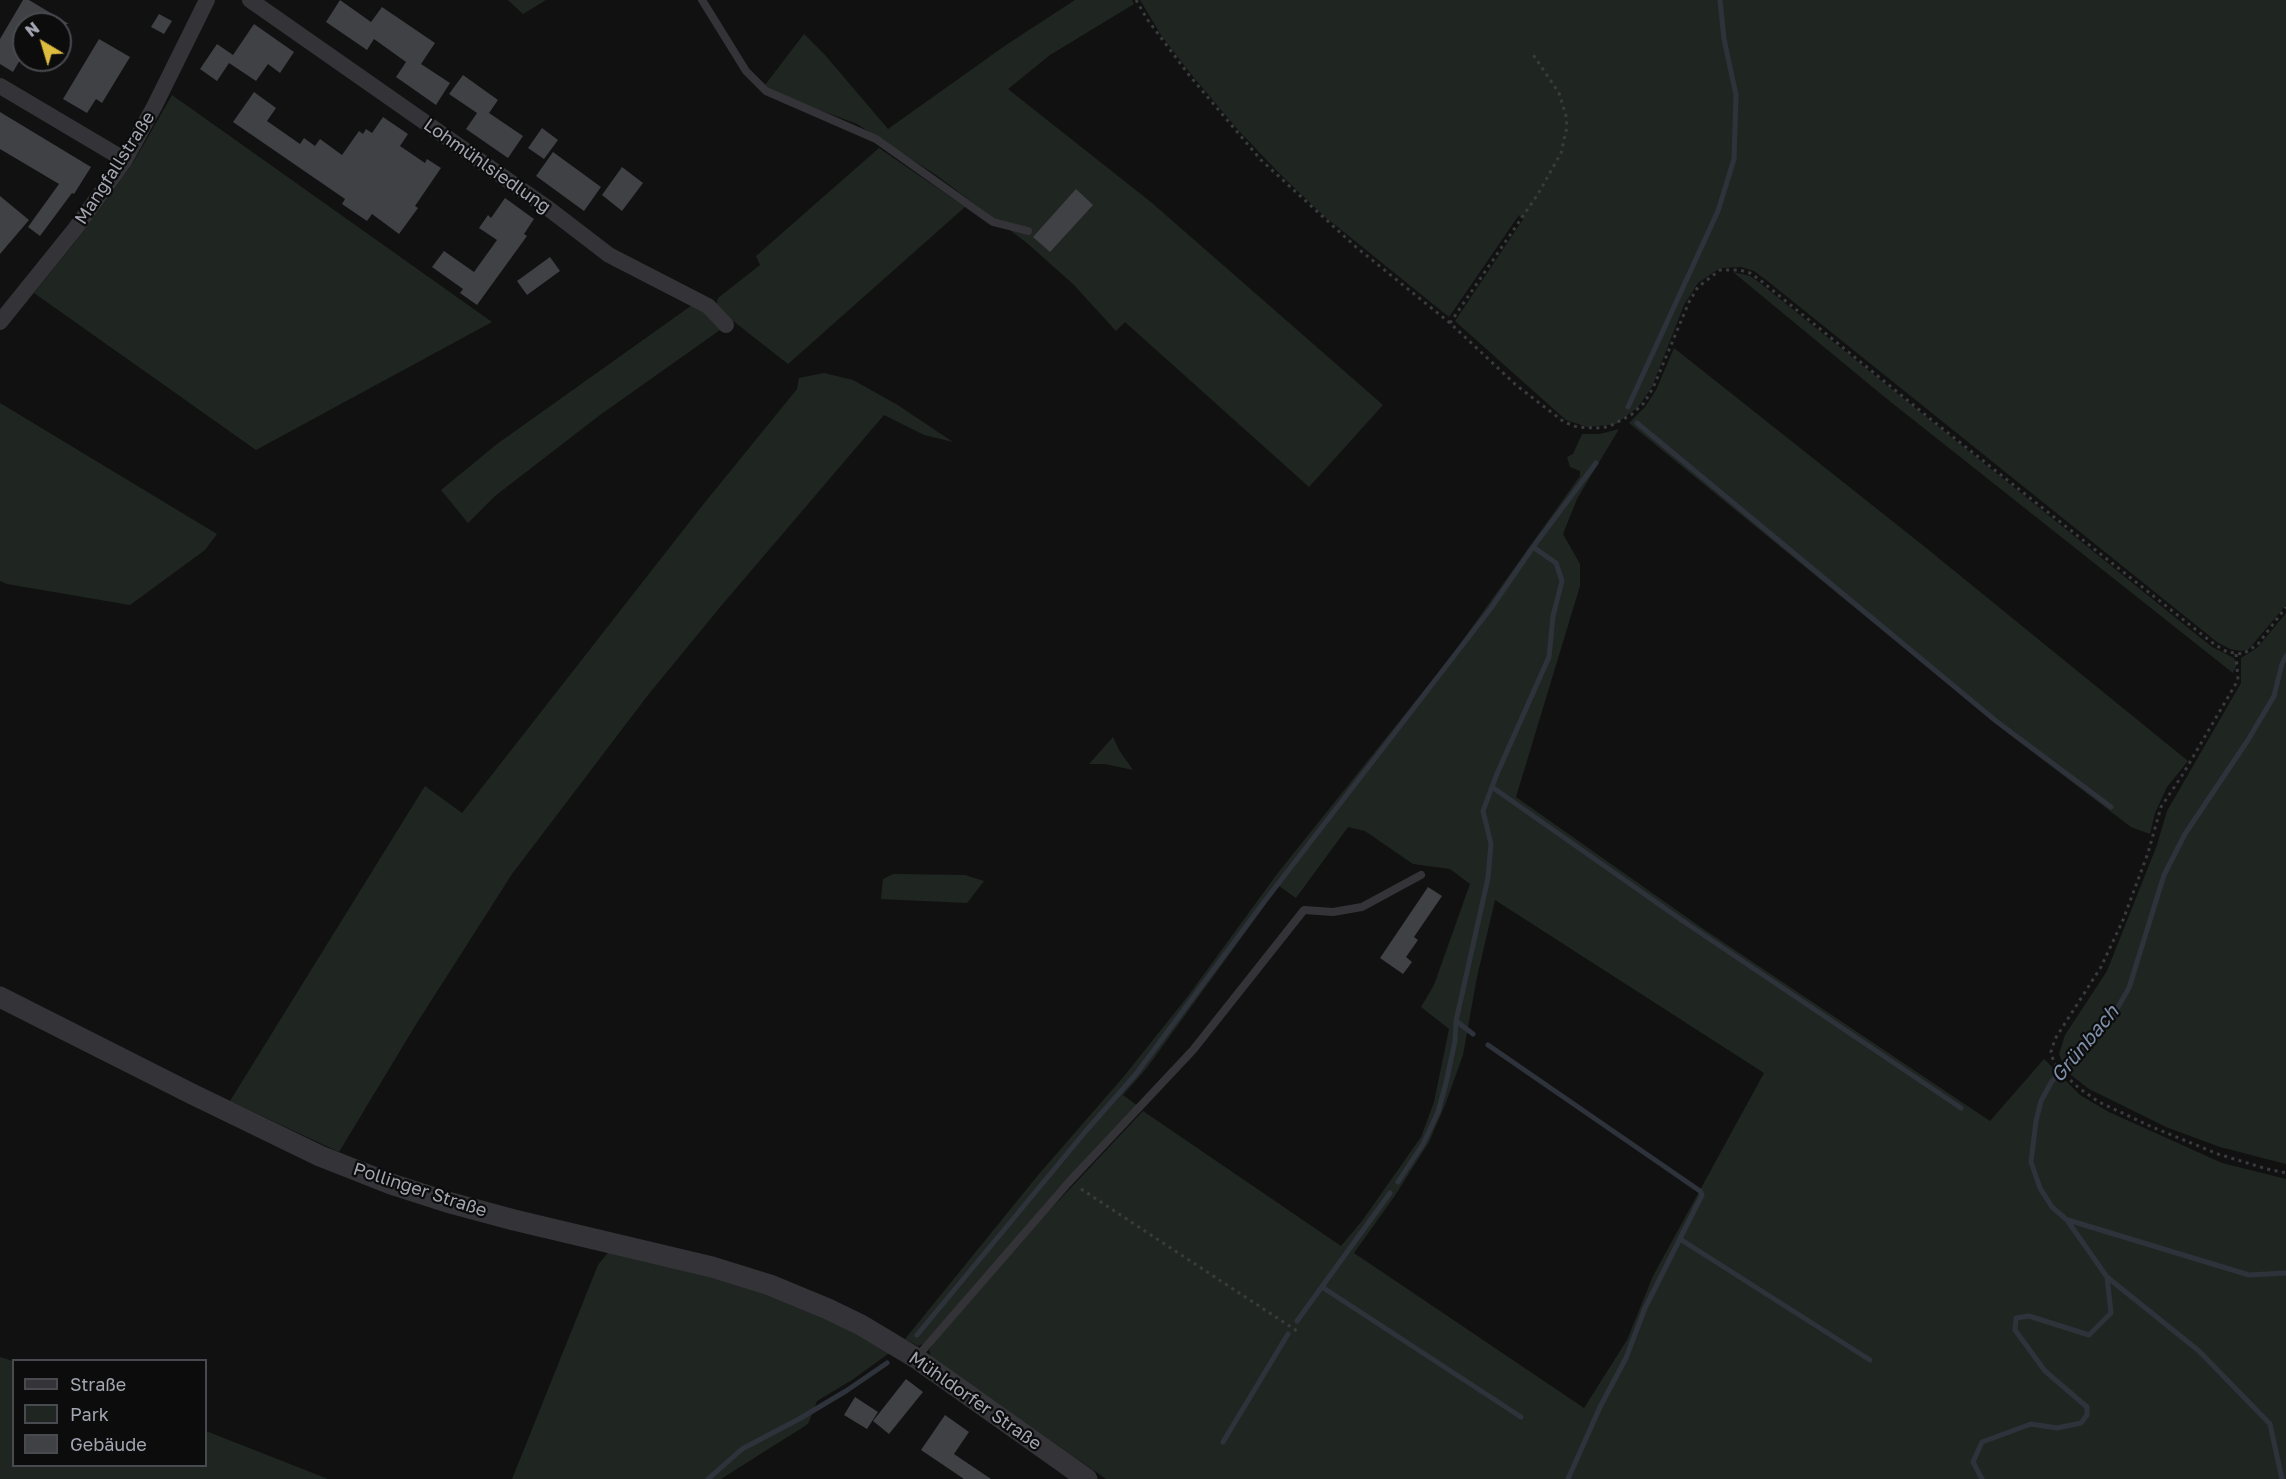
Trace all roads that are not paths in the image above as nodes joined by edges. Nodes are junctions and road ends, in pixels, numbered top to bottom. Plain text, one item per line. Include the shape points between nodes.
1 (207, 0) edge
2 (250, 0) edge
3 (702, 0) edge
4 (0, 86) edge
5 (125, 160) junction
6 (1028, 231) dead end
7 (0, 322) edge
8 (726, 325) dead end
9 (1421, 874) dead end
10 (0, 997) edge
11 (861, 1325) joint
12 (916, 1358) junction
13 (1087, 1479) edge

1 - 5 street, Mangfallstraße
2 - 8 street, Lohmühlsiedlung via 609,255 708,306
3 - 6 lane via 746,71 766,91 876,139 993,222
4 - 5 street
5 - 7 street, Mangfallstraße via 75,230
9 - 12 lane via 1362,907 1333,912 1304,910 1193,1050 1069,1182
10 - 11 street, Pollinger Straße via 320,1156 391,1184 514,1220 739,1274
11 - 12 street, Mühldorfer Straße
12 - 13 street, Mühldorfer Straße

